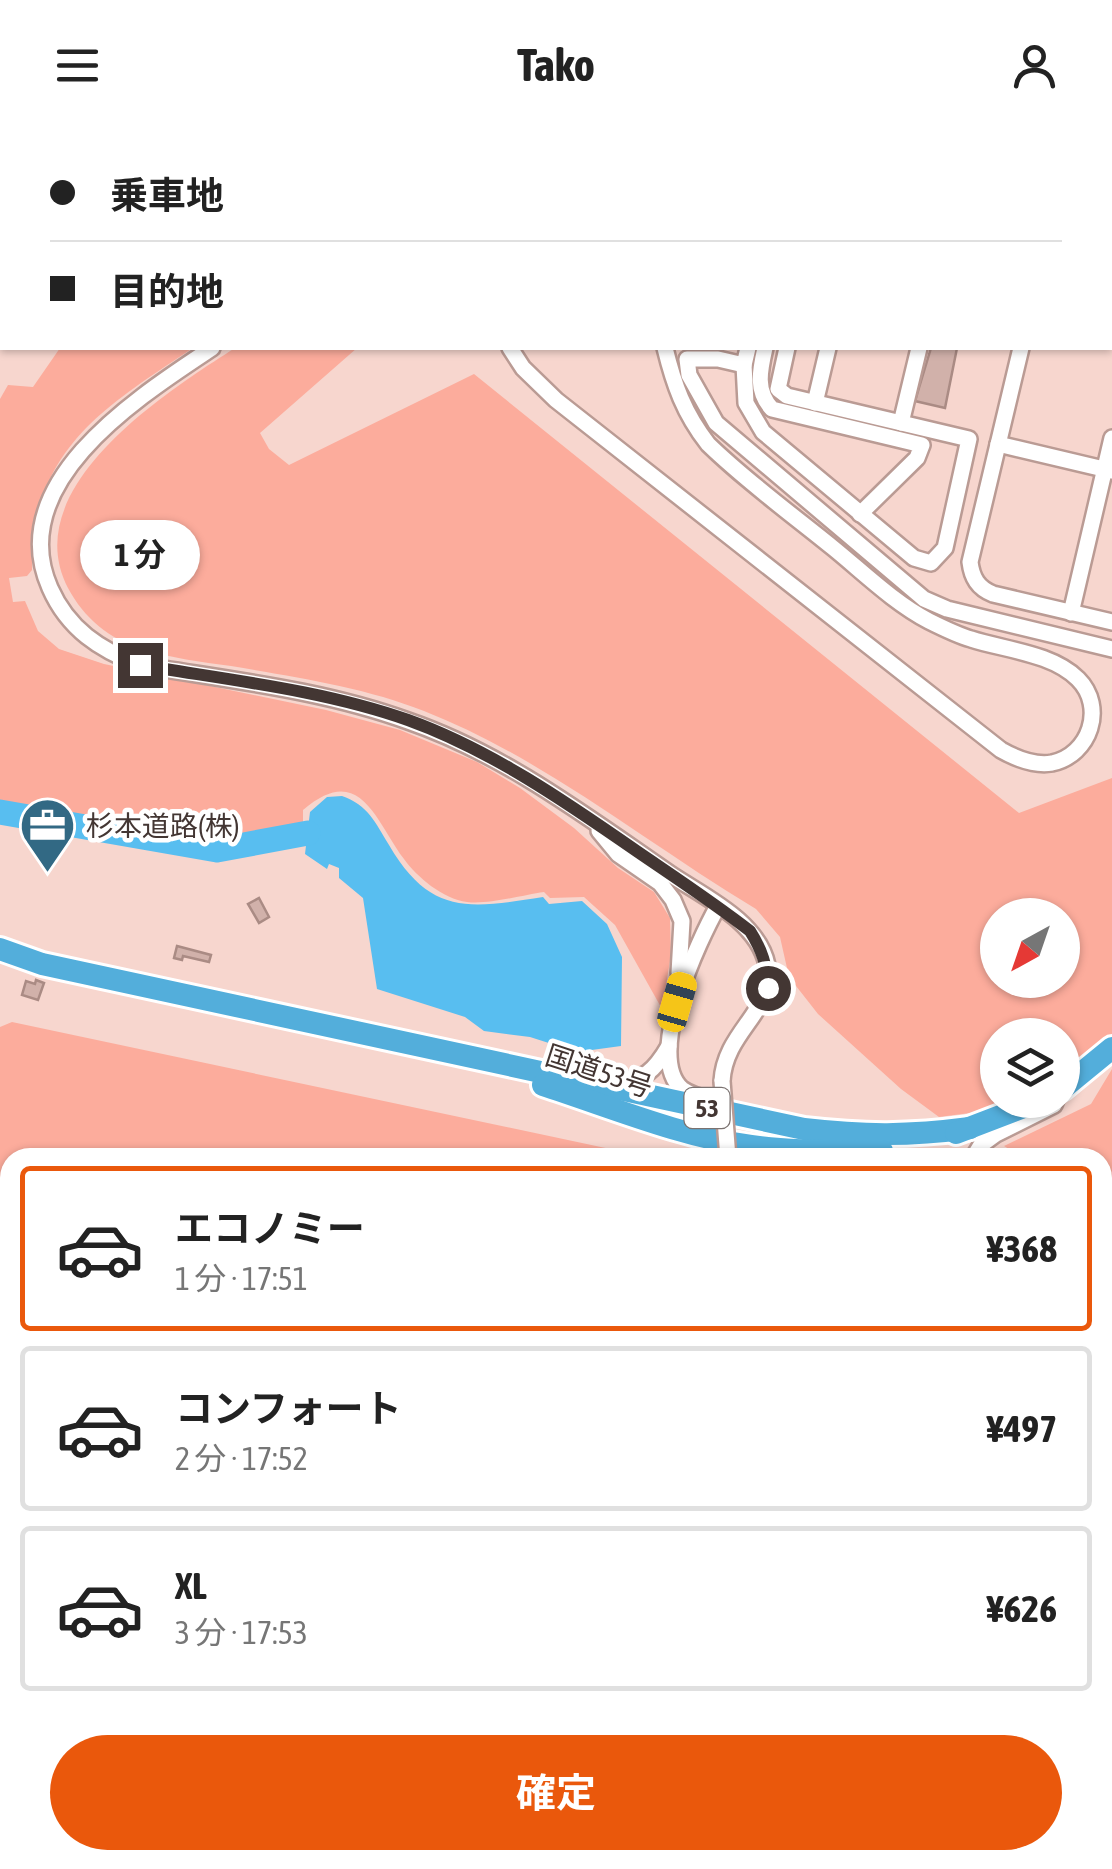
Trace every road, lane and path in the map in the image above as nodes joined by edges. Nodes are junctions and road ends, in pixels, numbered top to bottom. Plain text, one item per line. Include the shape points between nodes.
1 (209, 350) edge
2 (511, 350) edge
3 (665, 350) edge
4 (748, 350) edge
5 (765, 350) edge
6 (787, 350) edge
7 (828, 350) edge
8 (919, 350) edge
9 (1021, 350) edge
10 (686, 353) edge
11 (744, 365) junction
12 (815, 402) junction
13 (901, 423) junction
14 (1112, 438) edge
15 (998, 444) junction
16 (1108, 470) edge
17 (860, 514) junction
18 (844, 532) junction
19 (831, 546) junction
20 (1071, 613) junction
21 (1112, 622) edge
22 (1112, 649) edge
23 (587, 816) junction
24 (718, 906) junction
25 (0, 949) edge
26 (677, 1002) junction
27 (669, 1046) junction
28 (1112, 1048) edge
29 (446, 1054) junction
30 (494, 1062) junction
31 (1080, 1074) edge
32 (996, 1118) edge
33 (1030, 1118) edge
34 (667, 1125) junction
35 (970, 1128) junction
36 (864, 1136) junction
37 (718, 1148) edge
38 (727, 1148) edge
39 (771, 1148) edge
40 (880, 1148) edge
41 (979, 1148) edge

1 - 23 street via 113,417 67,470 52,496 40,552 58,606 106,652 140,665 408,720 520,774
2 - 19 street via 556,400 1001,750 1042,764 1080,747 1092,709 1088,692 1068,671 925,619
3 - 19 street via 676,392 708,444
4 - 11 street
5 - 17 street via 760,385 772,409 922,445
6 - 12 street via 778,388
7 - 12 street
8 - 13 street
9 - 15 street
10 - 11 street
10 - 18 street via 689,375 716,423
11 - 17 street via 746,404 763,432
12 - 13 street
13 - 17 street via 969,439 945,548 937,559 922,562
14 - 16 street
15 - 16 street
15 - 20 street via 970,562 974,578 993,594
16 - 20 street
18 - 19 street
18 - 22 street via 935,605
20 - 21 street
23 - 24 street
23 - 26 street via 618,854 673,900 682,922
24 - 26 street
24 - 38 street, bridge via 750,931 768,978 758,1010 723,1061
25 - 29 highway, 国道53号 / 53
26 - 27 street
27 - 30 street via 652,1072 618,1082
27 - 36 street via 672,1073 691,1093
28 - 31 highway
29 - 30 highway, 国道53号 / 53
29 - 34 highway, 国道53号 / 53
30 - 36 highway, 国道53号 / 53 via 747,1118
32 - 35 highway, 国道53号 / 53
33 - 41 street
34 - 37 street
34 - 39 highway, 国道53号 / 53
35 - 36 highway, 国道53号 / 53
35 - 40 highway, 国道53号 / 53 via 912,1146

